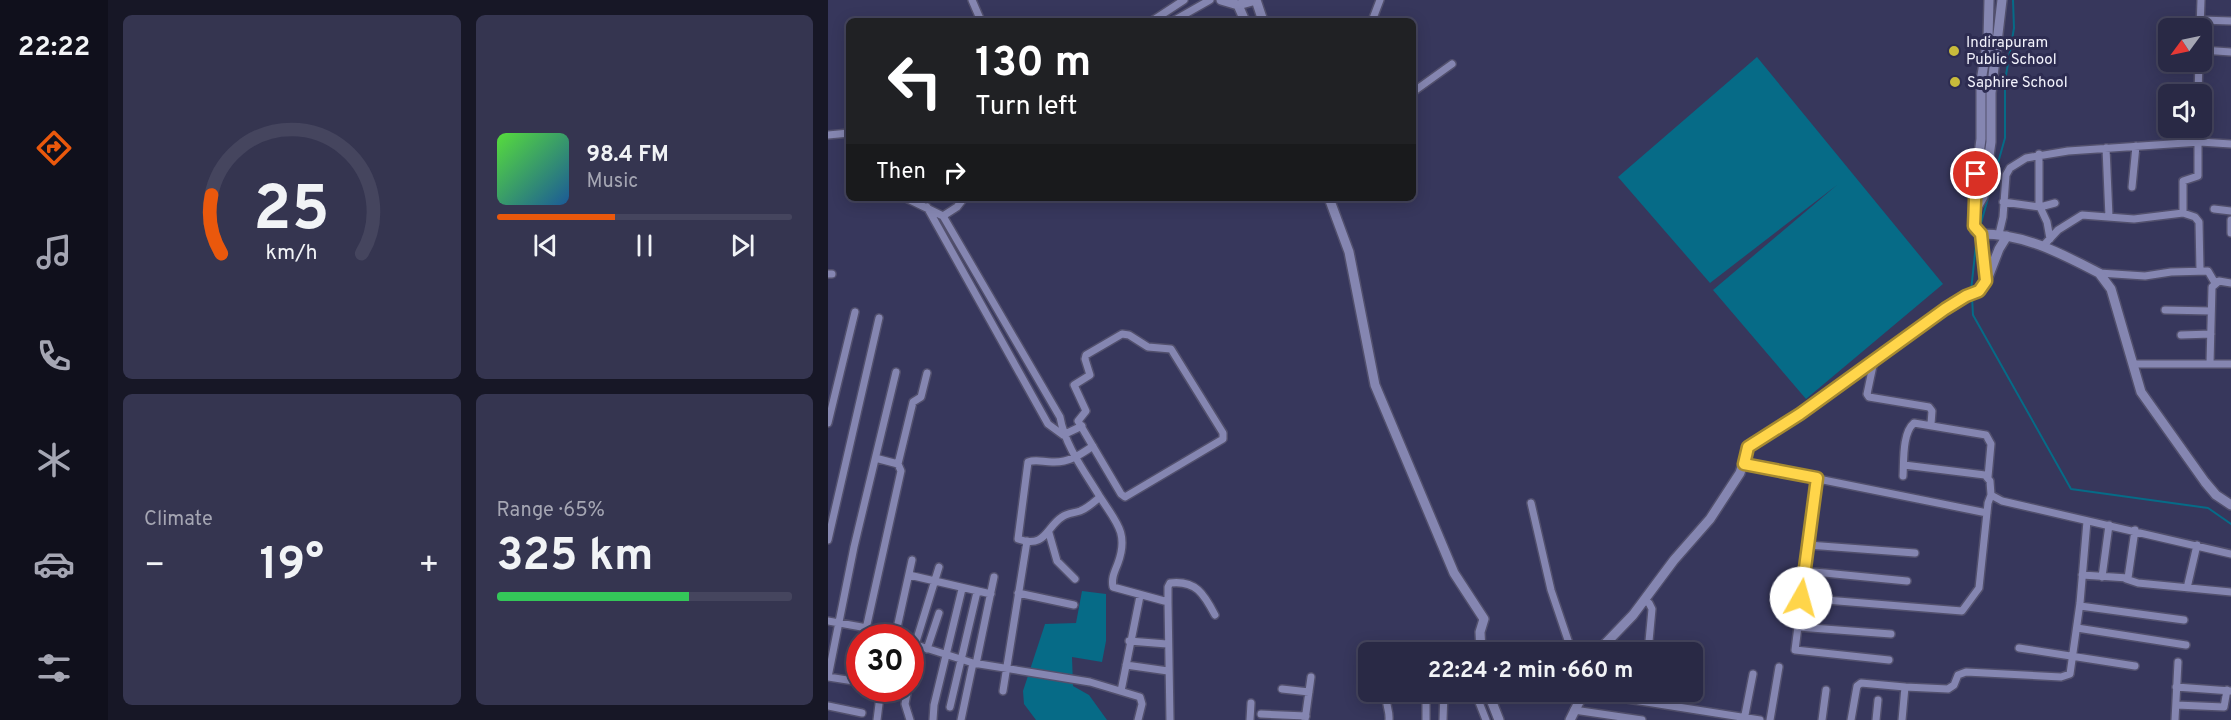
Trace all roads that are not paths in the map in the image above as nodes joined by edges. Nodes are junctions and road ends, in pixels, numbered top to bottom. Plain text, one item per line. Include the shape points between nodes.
1 (972, 0) edge
2 (1184, 0) edge
3 (1210, 0) edge
4 (1221, 0) edge
5 (1256, 0) edge
6 (1380, 0) edge
7 (1989, 0) edge
8 (2002, 0) edge
9 (2201, 0) edge
10 (1177, 5) junction
11 (1238, 5) junction
12 (1183, 15) junction
13 (980, 18) edge
14 (1157, 18) edge
15 (1178, 18) edge
16 (1244, 18) edge
17 (1262, 18) edge
18 (1373, 18) edge
19 (2201, 18) edge
20 (2212, 20) edge
21 (2231, 21) edge
22 (2212, 51) edge
23 (2231, 52) edge
24 (1452, 64) dead end
25 (1416, 90) edge
26 (846, 133) edge
27 (828, 135) edge
28 (2199, 138) edge
29 (2200, 142) junction
30 (2231, 144) edge
31 (2136, 146) junction
32 (2106, 148) junction
33 (2039, 154) junction
34 (2132, 187) dead end
35 (913, 201) edge
36 (962, 201) edge
37 (1330, 201) edge
38 (2003, 202) junction
39 (2055, 203) dead end
40 (2040, 205) junction
41 (926, 207) junction
42 (1977, 207) junction
43 (2214, 209) dead end
44 (2231, 211) edge
45 (2184, 213) junction
46 (943, 216) junction
47 (2109, 217) junction
48 (2231, 220) edge
49 (1978, 232) junction
50 (2231, 233) edge
51 (2003, 235) junction
52 (2047, 242) junction
53 (2200, 270) junction
54 (2099, 273) junction
55 (1986, 281) junction
56 (2214, 283) junction
57 (2231, 283) edge
58 (2165, 310) dead end
59 (2211, 311) junction
60 (855, 312) dead end
61 (879, 318) dead end
62 (2211, 334) junction
63 (2181, 335) dead end
64 (1874, 361) junction
65 (2210, 363) junction
66 (2133, 364) junction
67 (2231, 364) edge
68 (896, 372) dead end
69 (927, 373) dead end
70 (828, 423) edge
71 (1931, 424) junction
72 (1082, 426) junction
73 (1063, 435) junction
74 (1093, 446) junction
75 (1077, 457) junction
76 (879, 459) dead end
77 (898, 464) junction
78 (1744, 464) junction
79 (1904, 465) junction
80 (1903, 476) dead end
81 (1988, 477) junction
82 (1817, 478) junction
83 (1991, 495) junction
84 (1101, 497) junction
85 (1531, 503) dead end
86 (2231, 505) edge
87 (1987, 513) junction
88 (2086, 521) junction
89 (2109, 525) junction
90 (2135, 530) junction
91 (1049, 533) junction
92 (828, 540) edge
93 (1027, 541) junction
94 (1808, 545) junction
95 (2198, 545) junction
96 (1915, 553) dead end
97 (2231, 554) edge
98 (912, 560) dead end
99 (939, 567) dead end
100 (1804, 571) junction
101 (909, 575) junction
102 (2082, 575) junction
103 (994, 577) dead end
104 (2102, 577) junction
105 (1075, 579) dead end
106 (2126, 579) junction
107 (1907, 581) dead end
108 (935, 582) junction
109 (2187, 588) junction
110 (962, 589) junction
111 (978, 592) junction
112 (2231, 592) edge
113 (1018, 593) junction
114 (991, 594) junction
115 (1140, 596) junction
116 (1801, 598) junction
117 (1643, 601) junction
118 (1168, 603) junction
119 (1074, 604) dead end
120 (2080, 606) junction
121 (939, 613) dead end
122 (1215, 615) dead end
123 (2184, 620) dead end
124 (828, 621) edge
125 (837, 621) junction
126 (850, 624) edge
127 (868, 624) edge
128 (896, 624) edge
129 (920, 624) edge
130 (1798, 627) junction
131 (2077, 628) junction
132 (1891, 634) dead end
133 (1129, 641) junction
134 (1480, 642) edge
135 (1569, 642) edge
136 (1607, 642) edge
137 (1649, 642) edge
138 (1167, 644) junction
139 (2186, 645) dead end
140 (924, 648) edge
141 (2019, 648) dead end
142 (927, 649) junction
143 (945, 655) junction
144 (2074, 655) junction
145 (959, 659) junction
146 (1889, 660) dead end
147 (2178, 662) dead end
148 (975, 663) junction
149 (1126, 665) junction
150 (2135, 666) dead end
151 (1779, 667) dead end
152 (1005, 668) junction
153 (1168, 671) junction
154 (1753, 674) dead end
155 (828, 677) edge
156 (1311, 677) dead end
157 (846, 680) edge
158 (1905, 687) junction
159 (2176, 687) junction
160 (1282, 689) dead end
161 (1827, 690) dead end
162 (2229, 690) edge
163 (1003, 691) dead end
164 (1121, 691) junction
165 (1309, 692) junction
166 (1878, 700) dead end
167 (879, 702) edge
168 (905, 702) edge
169 (1386, 702) edge
170 (1426, 702) edge
171 (1444, 702) edge
172 (1479, 702) edge
173 (1492, 702) edge
174 (1579, 702) edge
175 (1654, 702) edge
176 (1251, 703) dead end
177 (2176, 705) junction
178 (828, 706) edge
179 (950, 707) dead end
180 (1575, 710) junction
181 (852, 711) junction
182 (862, 713) dead end
183 (1261, 714) dead end
184 (1595, 716) edge
185 (1714, 716) edge
186 (1615, 717) edge
187 (1306, 718) edge
188 (1744, 719) edge
189 (850, 720) edge
190 (877, 720) edge
191 (909, 720) edge
192 (933, 720) edge
193 (961, 720) edge
194 (1138, 720) edge
195 (1170, 720) edge
196 (1250, 720) edge
197 (1389, 720) edge
198 (1426, 720) edge
199 (1443, 720) edge
200 (1486, 720) edge
201 (1499, 720) edge
202 (1570, 720) edge
203 (1642, 720) edge
204 (1760, 720) edge
205 (1770, 720) edge
206 (1822, 720) edge
207 (1851, 720) edge
208 (1876, 720) edge
209 (1902, 720) edge
210 (2175, 720) edge

1 - 13 street
2 - 10 street
3 - 12 street
4 - 11 street
5 - 11 street
5 - 17 street
6 - 18 street
7 - 42 street via 1974,192
8 - 42 street via 1991,93 1989,162 1983,197
9 - 19 street
10 - 12 street
10 - 14 street
11 - 16 street
12 - 15 street
20 - 21 street
22 - 23 street
24 - 25 street
26 - 27 street
28 - 29 street
29 - 30 street
29 - 31 street
29 - 45 street via 2199,176 2183,180
31 - 32 street
31 - 34 street
32 - 33 street
32 - 47 street
33 - 38 street via 2010,168 2003,183
33 - 40 street
35 - 41 street
36 - 46 street
37 - 134 street via 1349,252 1375,385 1454,573 1484,619
38 - 40 street
38 - 51 street
39 - 40 street
40 - 52 street via 2047,222
41 - 46 street
41 - 73 street via 1048,424
42 - 49 street
43 - 44 street
45 - 47 street via 2134,219
45 - 53 street via 2199,222
46 - 73 street via 1060,417
47 - 52 street via 2076,217
48 - 50 street
49 - 51 street
49 - 55 street
51 - 52 street
51 - 55 street
52 - 54 street
53 - 54 street via 2145,276
53 - 56 street via 2208,271
54 - 66 street via 2111,289
55 - 64 street via 1979,291
56 - 57 street
56 - 59 street
58 - 59 street
59 - 62 street
60 - 70 street
61 - 92 street
62 - 63 street
62 - 65 street
64 - 71 street via 1869,398 1929,407
64 - 78 street via 1748,447
65 - 66 street
65 - 67 street
66 - 86 street via 2146,400 2212,491
68 - 125 street
69 - 77 street via 921,398 914,402
71 - 79 street via 1912,424
71 - 81 street via 1989,438
72 - 73 street
72 - 74 street
72 - 74 street via 1078,419 1086,406 1074,385 1090,375 1085,357 1122,334 1148,347 1171,350 1223,433 1223,439 1125,497
73 - 75 street
74 - 75 street
75 - 84 street
75 - 93 street via 1054,463 1028,462 1017,534
76 - 77 street
77 - 127 street via 901,471
78 - 82 street
78 - 117 street via 1710,519
79 - 80 street
79 - 81 street
81 - 83 street
82 - 87 street
82 - 94 street
83 - 87 street
83 - 88 street
84 - 91 street via 1081,511 1059,519
84 - 115 street via 1124,538 1113,587
85 - 135 street via 1551,590
87 - 116 street via 1979,588 1962,611
88 - 89 street
88 - 102 street
89 - 90 street
89 - 104 street
90 - 95 street
90 - 106 street
91 - 93 street
91 - 105 street via 1057,561
93 - 113 street
94 - 96 street
94 - 100 street
95 - 97 street
95 - 109 street
98 - 101 street
99 - 108 street
100 - 107 street
100 - 116 street
101 - 108 street
101 - 128 street
102 - 104 street
102 - 120 street
103 - 114 street
104 - 106 street
106 - 109 street
108 - 110 street
108 - 129 street
109 - 112 street
110 - 111 street
110 - 143 street
111 - 114 street
111 - 145 street
113 - 119 street
113 - 152 street
114 - 148 street
115 - 118 street
115 - 133 street
116 - 130 street
117 - 136 street
117 - 137 street via 1652,609
118 - 122 street via 1170,583 1189,584 1201,590
118 - 138 street
120 - 123 street
120 - 131 street
121 - 142 street
124 - 125 street
125 - 126 street
125 - 155 street
130 - 132 street
130 - 146 street via 1795,651
131 - 139 street
131 - 144 street
133 - 138 street
133 - 149 street
138 - 153 street
140 - 142 street
141 - 144 street
142 - 143 street
143 - 145 street
143 - 192 street
144 - 150 street
144 - 158 street via 2067,677 1966,672 1958,675 1948,689
145 - 148 street
145 - 179 street
147 - 159 street
148 - 152 street
148 - 193 street
149 - 153 street
149 - 164 street
151 - 205 street
152 - 163 street
152 - 164 street
153 - 195 street
154 - 188 street
155 - 157 street
156 - 165 street
158 - 207 street via 1858,684
158 - 209 street
159 - 162 street
159 - 177 street
160 - 165 street
161 - 206 street
162 - 177 street via 2224,707
164 - 194 street via 1142,700
165 - 187 street
166 - 208 street
167 - 190 street
168 - 191 street
169 - 197 street
170 - 198 street
171 - 199 street
172 - 200 street
173 - 201 street
174 - 180 street
175 - 185 street
176 - 196 street
177 - 210 street
178 - 181 street
180 - 184 street
180 - 202 street
181 - 182 street
181 - 189 street
183 - 187 street
184 - 186 street
185 - 188 street
186 - 203 street
188 - 204 street

